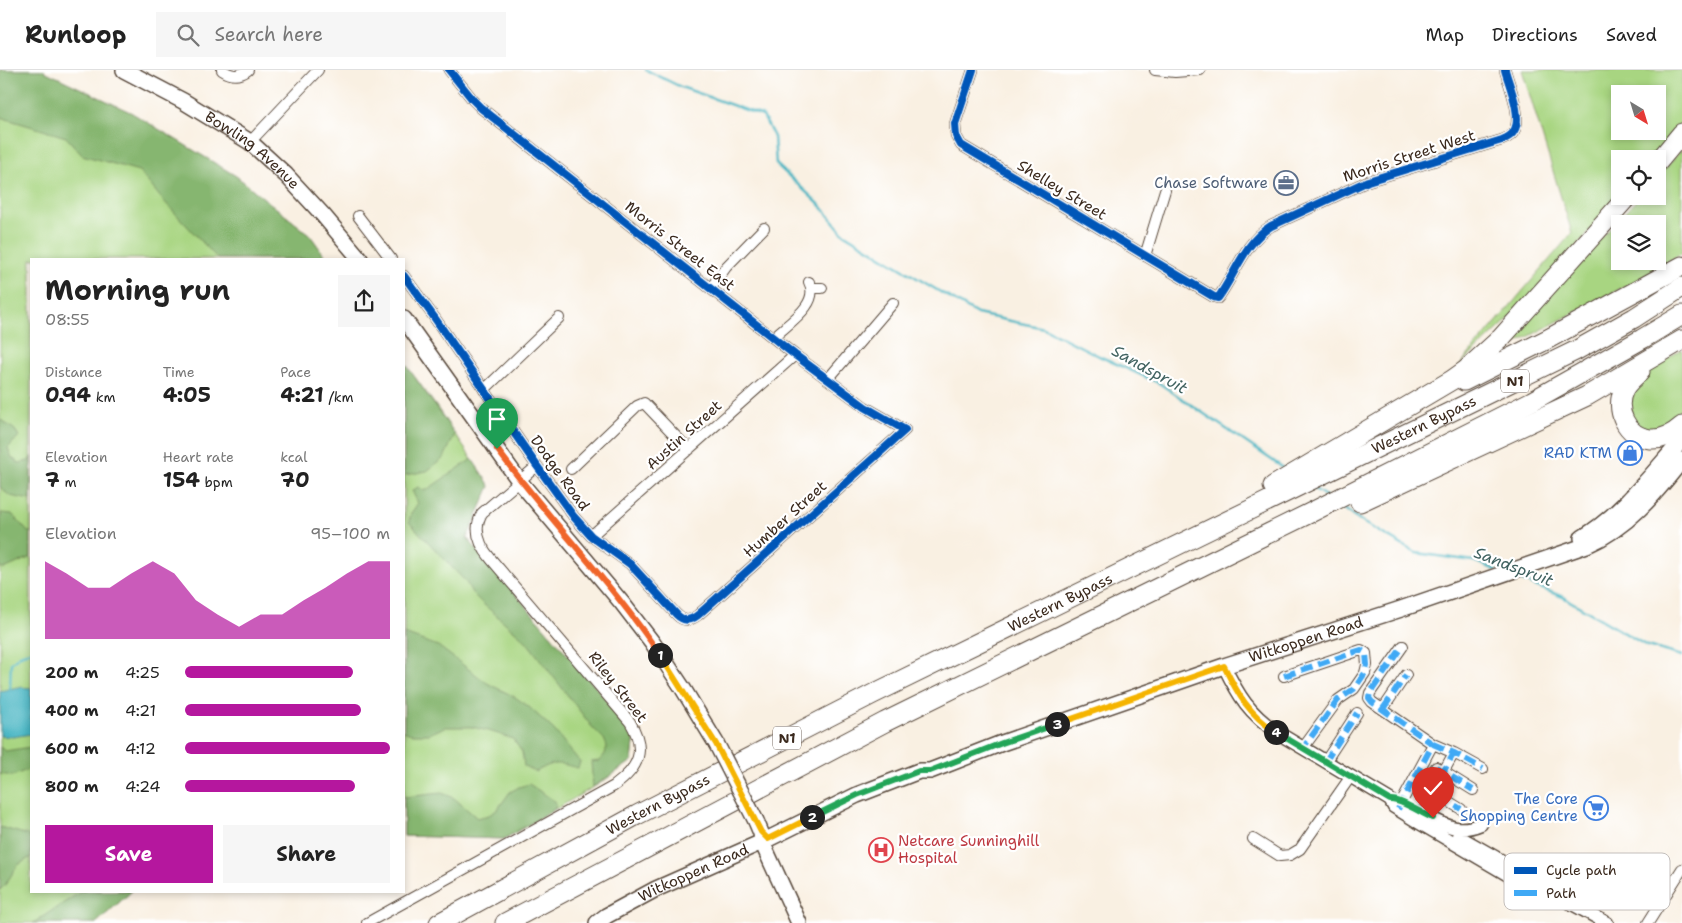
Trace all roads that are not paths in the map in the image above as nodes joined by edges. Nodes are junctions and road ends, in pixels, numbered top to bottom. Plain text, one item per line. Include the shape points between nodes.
1 (124, 70) edge
2 (222, 70) edge
3 (248, 70) edge
4 (318, 70) edge
5 (449, 70) edge
6 (972, 70) edge
7 (1155, 70) edge
8 (1200, 70) edge
9 (1505, 70) edge
10 (1682, 133) edge
11 (250, 142) junction
12 (1666, 152) edge
13 (1165, 190) dead end
14 (1620, 205) edge
15 (358, 216) dead end
16 (764, 228) dead end
17 (1145, 256) junction
18 (359, 258) edge
19 (390, 258) edge
20 (1682, 266) edge
21 (405, 277) edge
22 (815, 286) dead end
23 (1682, 287) edge
24 (711, 288) junction
25 (1218, 298) joint
26 (893, 303) dead end
27 (1682, 315) edge
28 (559, 318) dead end
29 (405, 320) edge
30 (774, 338) junction
31 (1682, 340) edge
32 (795, 355) junction
33 (1657, 355) junction
34 (828, 379) junction
35 (484, 390) junction
36 (1395, 414) junction
37 (1682, 426) edge
38 (905, 430) joint
39 (1682, 440) edge
40 (690, 450) junction
41 (1338, 457) junction
42 (1682, 460) edge
43 (537, 466) junction
44 (571, 469) dead end
45 (520, 482) junction
46 (1373, 489) junction
47 (591, 536) junction
48 (1542, 559) junction
49 (680, 618) joint
50 (1403, 646) dead end
51 (1224, 666) junction
52 (1406, 675) dead end
53 (1284, 676) dead end
54 (1383, 709) junction
55 (1357, 713) dead end
56 (1433, 744) junction
57 (1303, 748) junction
58 (1454, 752) junction
59 (1325, 762) junction
60 (1440, 769) junction
61 (1482, 769) dead end
62 (1351, 776) junction
63 (1473, 790) dead end
64 (1396, 804) junction
65 (1461, 809) dead end
66 (1420, 814) junction
67 (1481, 824) dead end
68 (764, 838) junction
69 (1253, 839) dead end
70 (1504, 862) edge
71 (1682, 869) edge
72 (1504, 872) edge
73 (1670, 888) edge
74 (1579, 910) edge
75 (1656, 910) edge
76 (1591, 918) edge
77 (367, 923) edge
78 (439, 923) edge
79 (505, 923) edge
80 (597, 923) edge
81 (604, 923) edge
82 (799, 923) edge
83 (808, 923) edge
84 (1607, 923) edge
85 (1648, 923) edge

1 - 11 main road, Bowling Avenue
2 - 3 street via 236,76
4 - 11 street
5 - 24 street, Morris Street East via 481,108
6 - 17 street, Shelley Street via 955,124 956,136 962,145
7 - 8 street
9 - 25 street, Morris Street West via 1517,118 1514,132 1502,140 1368,181 1271,226 1253,241
10 - 12 highway
11 - 18 main road, Bowling Avenue via 323,214
13 - 17 street
14 - 36 highway via 1482,356 1452,380
15 - 19 street
16 - 24 street via 726,267
17 - 25 street, Shelley Street
20 - 36 highway via 1546,340
21 - 35 street, Dodge Road
22 - 30 street via 809,304
23 - 41 highway, Western Bypass / N1 via 1576,351
24 - 30 street, Morris Street East
26 - 34 street
27 - 46 highway, Western Bypass / N1
28 - 35 street
29 - 45 main road
30 - 32 street, Morris Street East
31 - 33 highway
32 - 34 street, Morris Street East
32 - 40 street, Austin Street
33 - 37 highway via 1628,382 1620,398 1622,416 1631,431 1650,439 1663,438
33 - 46 highway via 1587,396
34 - 38 street, Morris Street East
35 - 43 street, Dodge Road
36 - 41 highway
38 - 49 street, Humber Street via 698,616 687,620
39 - 48 main road, Witkoppen Road via 1638,491 1607,520 1594,531
40 - 44 street via 644,403
40 - 47 street, Austin Street
41 - 78 highway, Western Bypass / N1 via 1140,563 846,707 637,815
42 - 48 main road, Witkoppen Road via 1665,483 1614,530 1586,545
43 - 45 street, Riley Street
43 - 47 street, Dodge Road
45 - 68 main road, bridge via 628,610 682,687 716,744
45 - 77 street, Riley Street via 482,513 478,530 480,542 490,559 630,722 638,743 636,764 614,786
46 - 79 highway, Western Bypass / N1 via 1205,574 1148,593 885,722
47 - 49 street, Dodge Road via 630,564
48 - 51 main road, Witkoppen Road via 1476,584
50 - 54 street via 1368,696
51 - 57 street via 1249,709 1265,725
51 - 68 main road, Witkoppen Road via 930,771 919,771 857,795
52 - 54 street
53 - 57 street via 1361,650 1366,653 1367,669 1360,681 1338,700
54 - 56 street
55 - 59 street
56 - 58 street
56 - 64 street
57 - 59 street
58 - 60 street
58 - 61 street
59 - 62 street
60 - 63 street
60 - 65 street via 1428,789
62 - 64 street
62 - 69 street via 1295,853 1280,856
64 - 66 street
64 - 72 street
66 - 67 street via 1460,830
66 - 70 street
68 - 80 main road, Witkoppen Road via 656,889
68 - 81 main road, Witkoppen Road via 625,916
68 - 82 main road
68 - 83 main road
71 - 73 street
74 - 76 street
75 - 85 street
76 - 84 street

